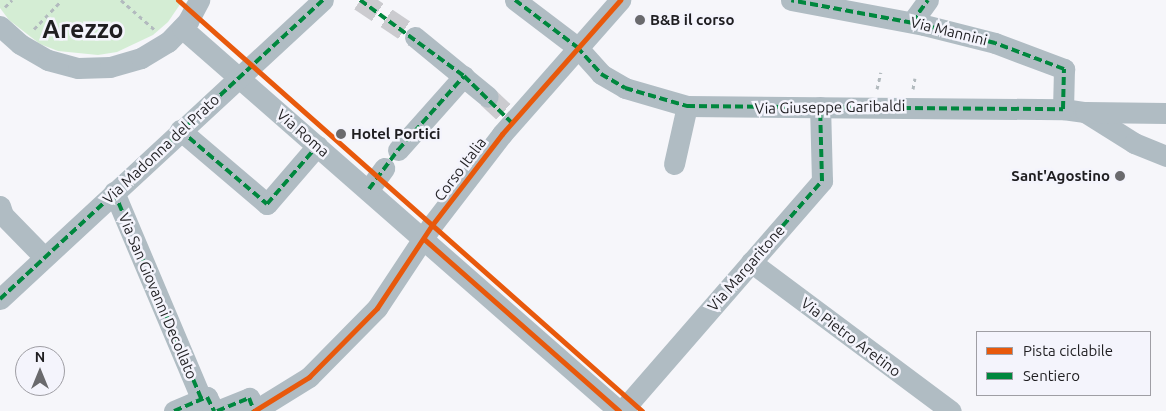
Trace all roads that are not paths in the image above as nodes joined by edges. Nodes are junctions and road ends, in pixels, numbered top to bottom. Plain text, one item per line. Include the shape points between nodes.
1 (199, 0) edge
2 (323, 0) edge
3 (516, 0) edge
4 (620, 0) edge
5 (791, 0) edge
6 (928, 0) edge
7 (912, 22) junction
8 (175, 35) junction
9 (7, 36) edge
10 (415, 38) tunnel mouth
11 (577, 47) junction
12 (464, 76) junction
13 (239, 77) junction
14 (488, 97) tunnel mouth
15 (687, 106) junction
16 (820, 107) junction
17 (1063, 109) junction
18 (1085, 112) junction
19 (1166, 112) edge
20 (180, 130) junction
21 (317, 146) junction
22 (398, 150) dead end
23 (1166, 156) edge
24 (674, 164) dead end
25 (384, 168) dead end
26 (369, 189) junction
27 (114, 192) junction
28 (0, 206) edge
29 (424, 239) junction
30 (44, 258) junction
31 (751, 262) junction
32 (0, 298) edge
33 (211, 407) edge
34 (174, 411) edge
35 (254, 411) edge
36 (620, 411) edge
37 (951, 411) edge

1 - 8 street
2 - 13 street, Via Madonna del Prato
3 - 11 street, Via Giuseppe Garibaldi
4 - 11 street, Corso Italia
5 - 7 street, Via Mannini
6 - 7 street
7 - 17 street, Via Mannini via 995,43 1064,69
8 - 9 street via 141,58 110,67 78,68 48,60
8 - 13 street, Via Roma
10 - 12 street
11 - 15 street, Via Giuseppe Garibaldi via 601,74 625,88
11 - 29 street, Corso Italia via 509,119
12 - 14 street
12 - 22 street
13 - 20 street, Via Madonna del Prato
13 - 21 street, Via Roma
15 - 16 street, Via Giuseppe Garibaldi
15 - 24 street
16 - 17 street, Via Giuseppe Garibaldi
16 - 31 street, Via Margaritone via 822,181
17 - 18 street, Via Giuseppe Garibaldi
18 - 19 street
18 - 23 street, Via Giuseppe Garibaldi via 1134,143
20 - 21 street via 266,204
20 - 27 street, Via Madonna del Prato
21 - 26 street, Via Roma
25 - 26 street
26 - 29 street, Via Roma
27 - 30 street, Via Madonna del Prato
27 - 33 street, Via San Giovanni Decollato
28 - 30 street via 3,215
29 - 35 street, Corso Italia via 377,308 309,377
29 - 36 street, Via Roma
30 - 32 street, Via Madonna del Prato
31 - 36 street, Via Margaritone
31 - 37 street, Via Pietro Aretino
33 - 34 street
33 - 35 street via 248,398

